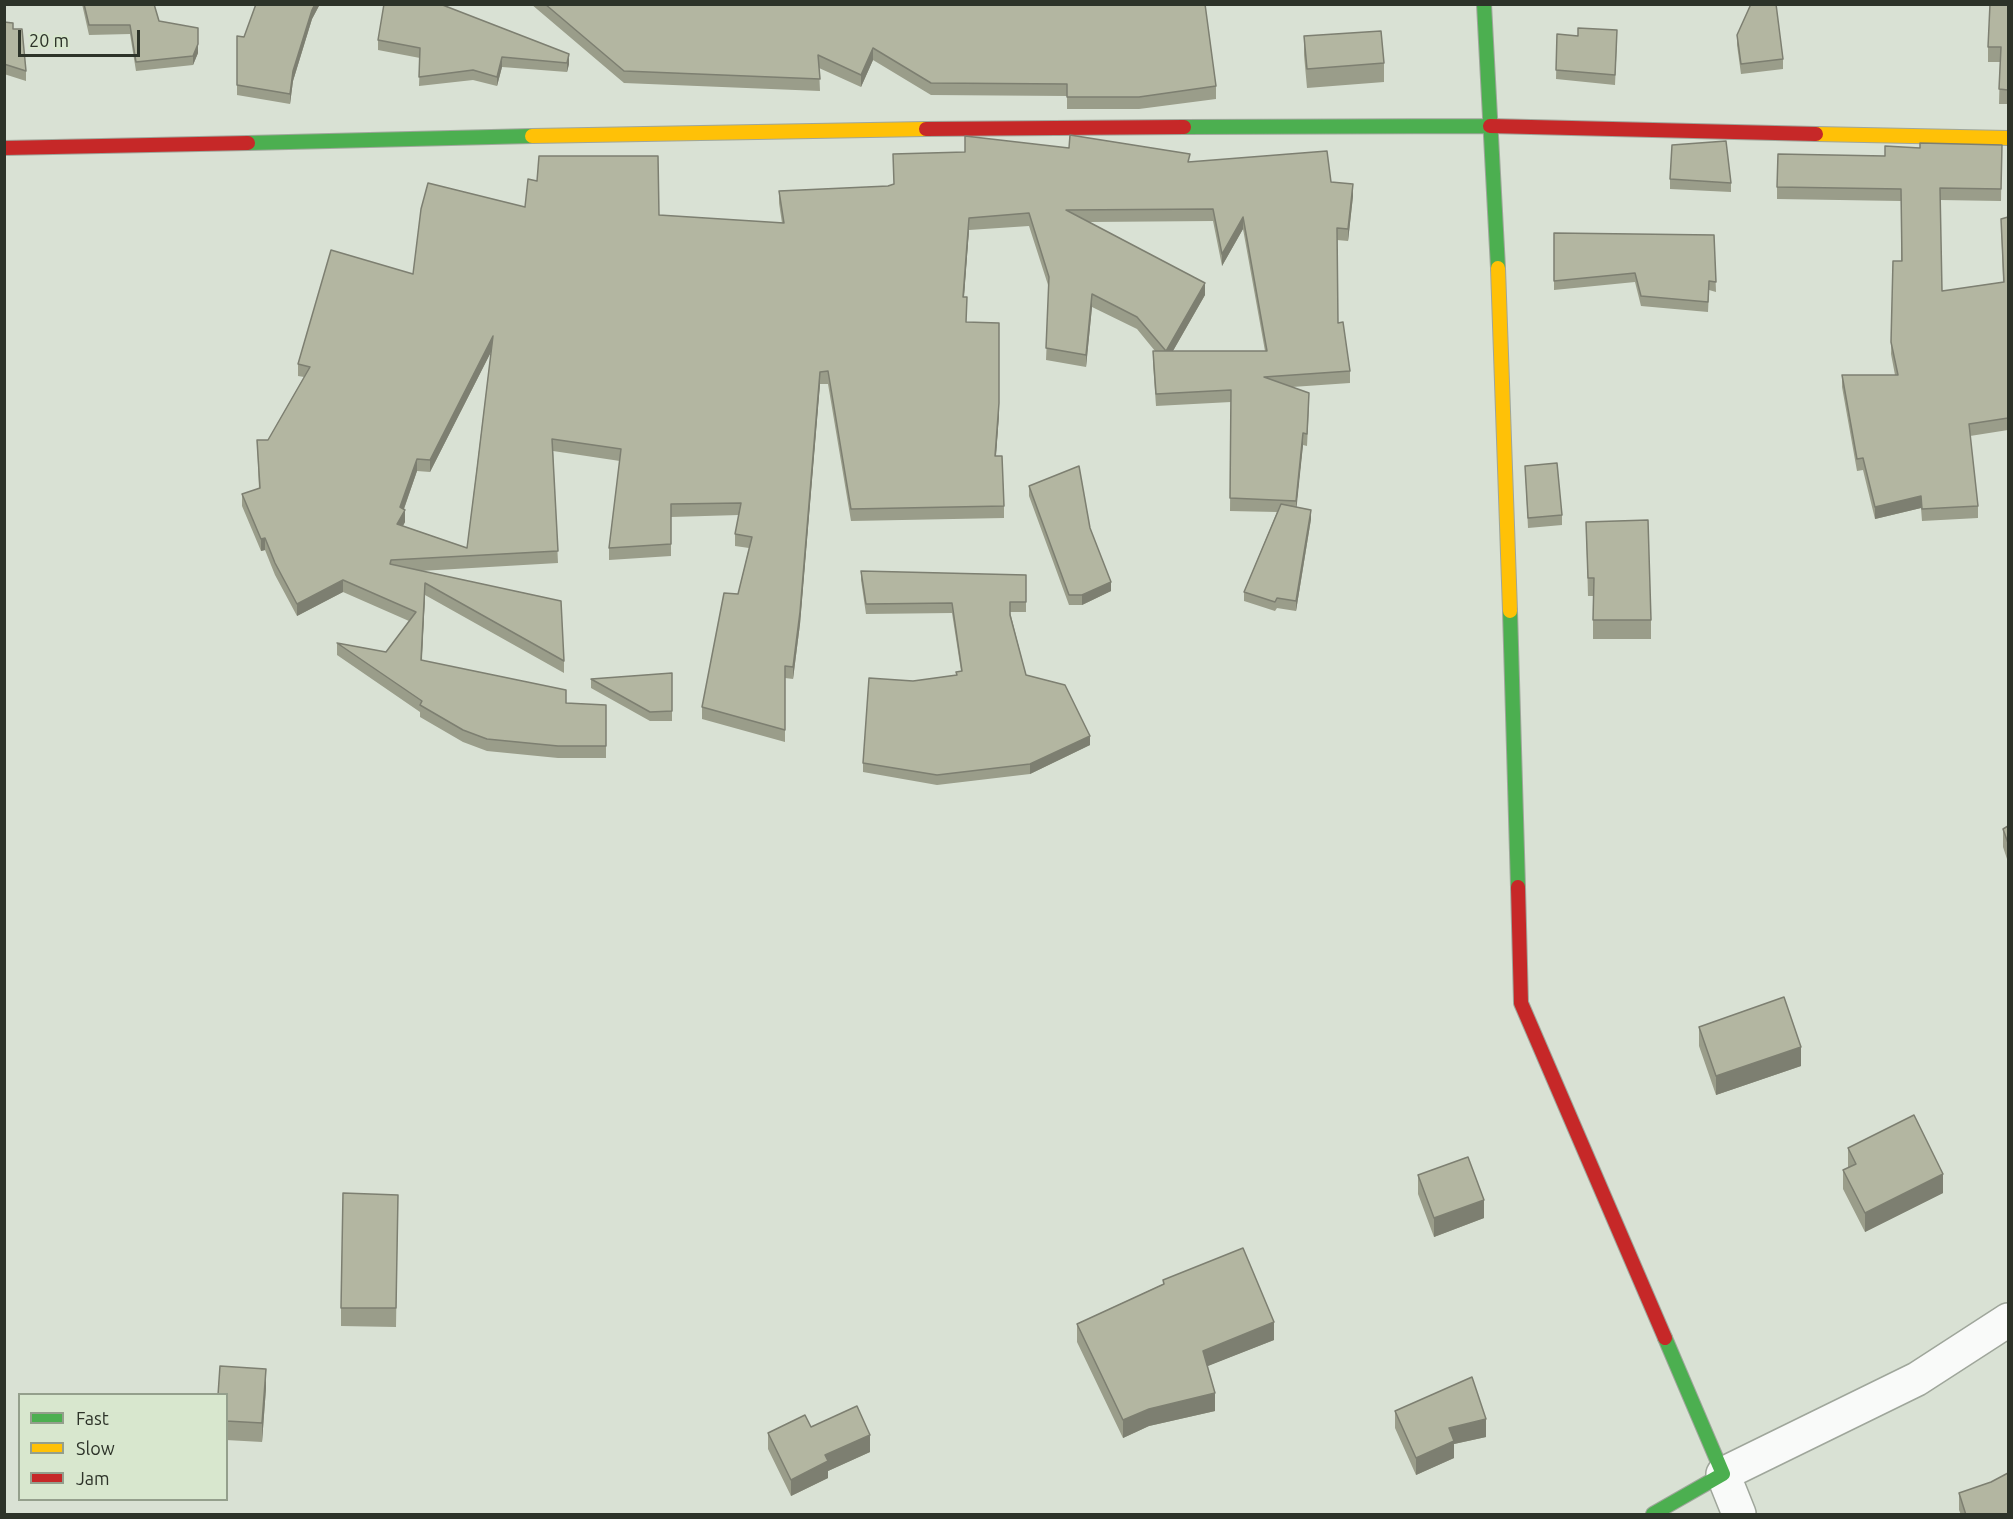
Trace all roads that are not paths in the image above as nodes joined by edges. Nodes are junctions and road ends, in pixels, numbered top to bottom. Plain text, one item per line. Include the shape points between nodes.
1 (1484, 4) edge
2 (1490, 126) junction
3 (2008, 138) edge
4 (4, 148) edge
5 (2008, 1320) edge
6 (1723, 1474) junction
7 (1653, 1515) edge
8 (1739, 1515) edge

1 - 2 street
2 - 3 street
2 - 4 street via 875,129
2 - 6 street via 1502,335 1521,1003
5 - 6 street via 1917,1379
6 - 7 street
6 - 8 street

